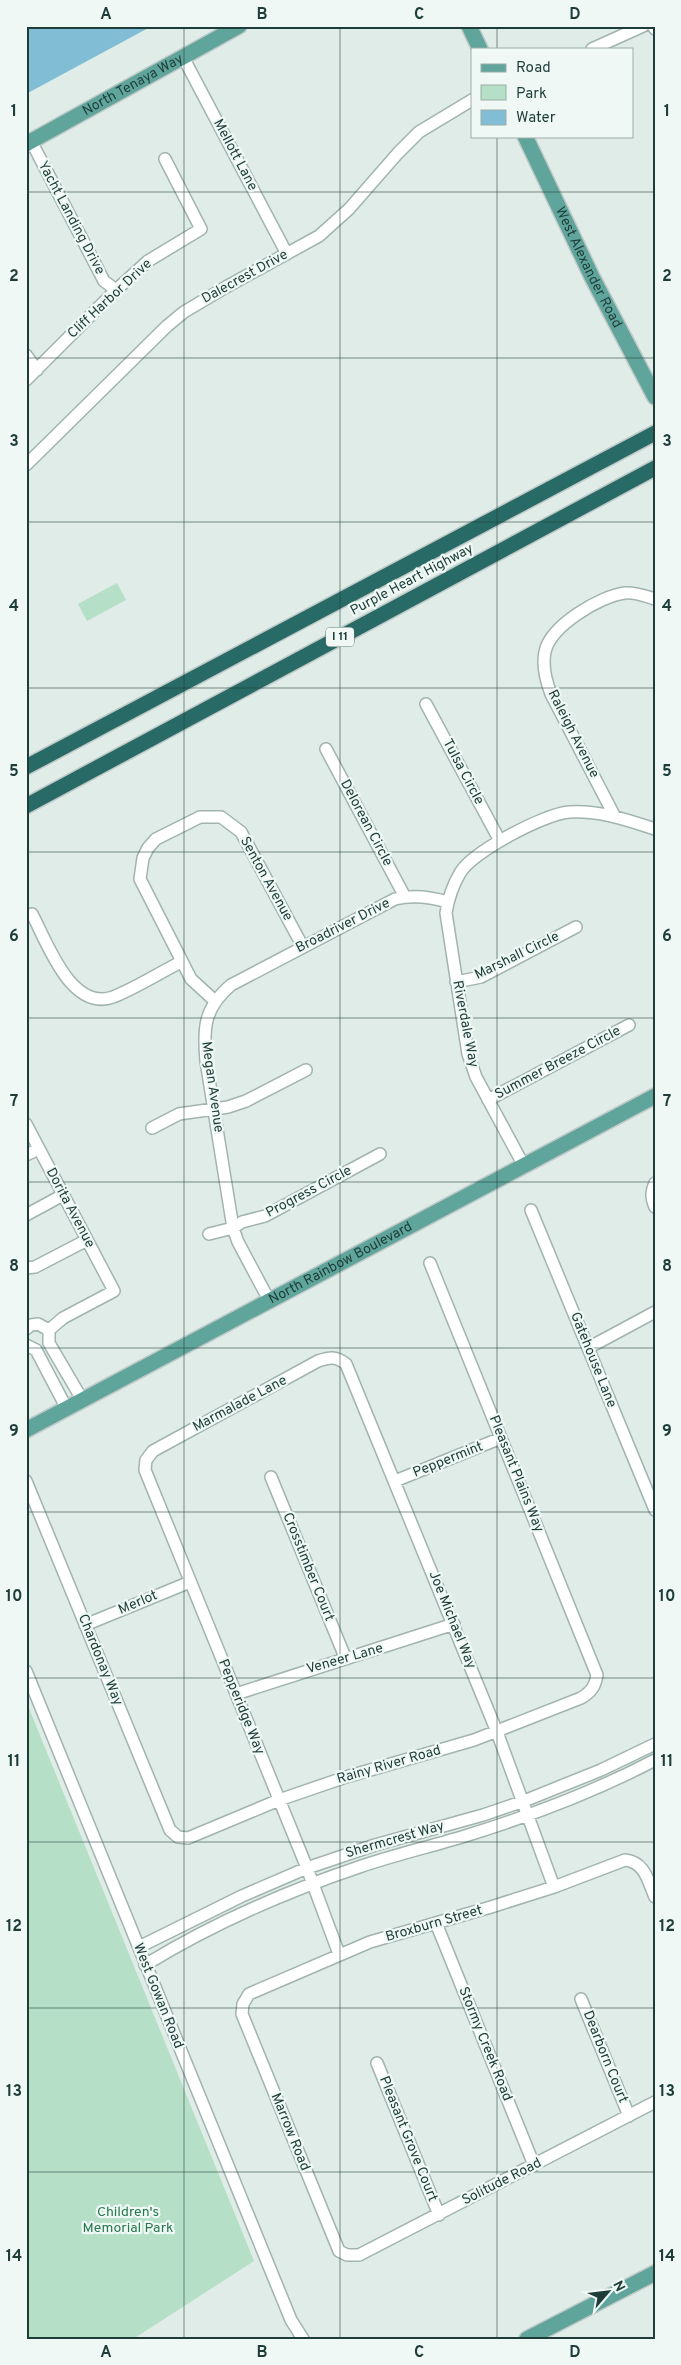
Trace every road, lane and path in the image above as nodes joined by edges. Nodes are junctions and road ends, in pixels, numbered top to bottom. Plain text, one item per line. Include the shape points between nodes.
1 (239, 26) edge
2 (469, 26) edge
3 (643, 26) edge
4 (480, 48) edge
5 (594, 48) edge
6 (183, 57) junction
7 (471, 101) edge
8 (526, 138) edge
9 (28, 143) edge
10 (164, 159) dead end
11 (287, 254) junction
12 (116, 290) junction
13 (26, 355) edge
14 (37, 370) junction
15 (26, 380) edge
16 (652, 392) edge
17 (655, 432) edge
18 (26, 465) edge
19 (655, 468) edge
20 (655, 599) edge
21 (426, 704) dead end
22 (326, 750) dead end
23 (26, 767) edge
24 (26, 806) edge
25 (615, 817) junction
26 (655, 829) edge
27 (500, 841) junction
28 (405, 897) junction
29 (448, 902) junction
30 (32, 914) dead end
31 (576, 927) dead end
32 (303, 946) junction
33 (181, 962) junction
34 (456, 982) junction
35 (215, 1001) junction
36 (629, 1025) dead end
37 (306, 1070) dead end
38 (655, 1096) edge
39 (488, 1100) junction
40 (214, 1109) junction
41 (26, 1124) edge
42 (152, 1128) dead end
43 (39, 1148) junction
44 (380, 1154) dead end
45 (26, 1155) edge
46 (524, 1166) junction
47 (653, 1186) edge
48 (63, 1195) junction
49 (655, 1207) edge
50 (531, 1210) dead end
51 (26, 1215) edge
52 (233, 1228) junction
53 (209, 1234) dead end
54 (87, 1240) junction
55 (430, 1263) dead end
56 (26, 1268) edge
57 (270, 1302) junction
58 (655, 1312) edge
59 (26, 1329) edge
60 (48, 1330) junction
61 (26, 1346) edge
62 (588, 1348) junction
63 (338, 1358) joint
64 (83, 1401) junction
65 (67, 1409) junction
66 (26, 1430) edge
67 (501, 1438) junction
68 (146, 1460) joint
69 (271, 1477) dead end
70 (26, 1481) edge
71 (395, 1481) junction
72 (655, 1510) edge
73 (190, 1582) junction
74 (454, 1624) junction
75 (85, 1625) junction
76 (345, 1657) junction
77 (26, 1671) edge
78 (595, 1685) joint
79 (236, 1694) junction
80 (498, 1732) junction
81 (655, 1744) edge
82 (655, 1760) edge
83 (279, 1800) junction
84 (524, 1801) junction
85 (529, 1815) junction
86 (178, 1837) joint
87 (307, 1868) junction
88 (312, 1883) junction
89 (554, 1887) junction
90 (655, 1897) edge
91 (436, 1922) junction
92 (138, 1948) junction
93 (339, 1954) junction
94 (145, 1965) junction
95 (581, 1999) dead end
96 (242, 2004) joint
97 (377, 2063) dead end
98 (655, 2102) edge
99 (628, 2116) junction
100 (534, 2166) junction
101 (439, 2215) junction
102 (347, 2255) joint
103 (655, 2272) edge
104 (290, 2320) junction
105 (293, 2339) edge
106 (303, 2339) edge
107 (527, 2339) edge

1 - 6 main road, North Tenaya Way
2 - 4 main road
3 - 5 street
6 - 9 main road, North Tenaya Way
6 - 11 street, Mellott Lane
7 - 11 street, Dalecrest Drive via 426,127 325,231
8 - 16 main road, West Alexander Road via 592,278
9 - 12 street, Yacht Landing Drive via 104,280
10 - 12 street, Cliff Harbor Drive via 202,229 148,261
11 - 18 street, Dalecrest Drive via 184,312
12 - 14 street, Cliff Harbor Drive
13 - 14 street
14 - 15 street, Cliff Harbor Drive
17 - 23 highway, Purple Heart Highway / I 11
19 - 24 highway, Purple Heart Highway / I 11
20 - 25 street, Raleigh Avenue via 624,593 606,599 562,625 545,652 545,677 551,694
21 - 27 street, Tulsa Circle
22 - 28 street, Delorean Circle
25 - 26 street
25 - 27 street via 594,812 567,812
27 - 29 street via 477,854 460,873
28 - 29 street, Broadriver Drive
28 - 32 street, Broadriver Drive via 395,899
29 - 34 street, Riverdale Way via 446,913
30 - 33 street via 62,972 73,987 93,998 113,997
31 - 34 street, Marshall Circle via 481,976
32 - 33 street, Senton Avenue via 241,832 221,817 200,817 156,839 143,858 140,879
32 - 35 street, Broadriver Drive via 231,985
33 - 35 street via 192,979
34 - 39 street, Riverdale Way via 468,1054
35 - 40 street, Megan Avenue via 205,1025 204,1037
36 - 39 street, Summer Breeze Circle
37 - 40 street via 246,1101
38 - 46 main road, North Rainbow Boulevard
39 - 46 street, Riverdale Way
40 - 42 street via 179,1114
40 - 52 street, Megan Avenue
41 - 43 street, Dorita Avenue
43 - 45 street
43 - 48 street, Dorita Avenue
44 - 52 street, Progress Circle via 265,1216
46 - 57 main road, North Rainbow Boulevard
47 - 49 street
48 - 51 street
48 - 54 street, Dorita Avenue
50 - 62 street, Gatehouse Lane
52 - 53 street, Progress Circle
52 - 57 street, Megan Avenue
54 - 56 street via 35,1267
54 - 60 street, Dorita Avenue via 114,1291 63,1318
55 - 67 street, Pleasant Plains Way
57 - 64 main road, North Rainbow Boulevard
58 - 62 street
59 - 60 street via 31,1324 38,1324
60 - 64 street via 49,1343
61 - 65 street via 36,1350
62 - 72 street, Gatehouse Lane
63 - 68 street, Marmalade Lane via 318,1361 153,1450
63 - 71 street, Joe Michael Way via 346,1364
64 - 65 main road, North Rainbow Boulevard
65 - 66 main road, North Rainbow Boulevard
67 - 71 street, Peppermint
67 - 78 street, Pleasant Plains Way via 597,1675
68 - 73 street, Pepperidge Way via 145,1470
69 - 76 street, Crosstimber Court
70 - 75 street, Chardonay Way
71 - 74 street, Joe Michael Way
73 - 75 street, Merlot
73 - 79 street, Pepperidge Way
74 - 76 street, Veneer Lane via 400,1643
74 - 80 street, Joe Michael Way
75 - 86 street, Chardonay Way via 170,1830
76 - 79 street, Veneer Lane
77 - 92 street, West Gowan Road
78 - 80 street, Rainy River Road via 581,1698
79 - 83 street, Pepperidge Way
80 - 83 street, Rainy River Road
80 - 84 street, Joe Michael Way
81 - 84 street, Shermcrest Way
82 - 85 street, Shermcrest Way via 594,1790
83 - 86 street, Rainy River Road via 188,1838
83 - 87 street, Pepperidge Way
84 - 85 street, Joe Michael Way
84 - 87 street, Shermcrest Way
85 - 88 street, Shermcrest Way
85 - 89 street, Joe Michael Way
87 - 88 street, Pepperidge Way
87 - 92 street, Shermcrest Way via 242,1896
88 - 93 street, Pepperidge Way
88 - 94 street, Shermcrest Way via 220,1924
89 - 90 street, Broxburn Street via 625,1860 642,1867
89 - 91 street, Broxburn Street via 492,1908
91 - 93 street, Broxburn Street
91 - 100 street, Stormy Creek Road
92 - 94 street, West Gowan Road
93 - 96 street, Broxburn Street via 249,1994
94 - 104 street, West Gowan Road
95 - 99 street, Dearborn Court
96 - 102 street, Marrow Road via 242,2014 339,2251
97 - 101 street, Pleasant Grove Court
98 - 99 street, Solitude Road
99 - 100 street, Solitude Road
100 - 101 street, Solitude Road
101 - 102 street, Solitude Road via 359,2256
103 - 107 main road
104 - 105 street, West Gowan Road
104 - 106 street, West Gowan Road

